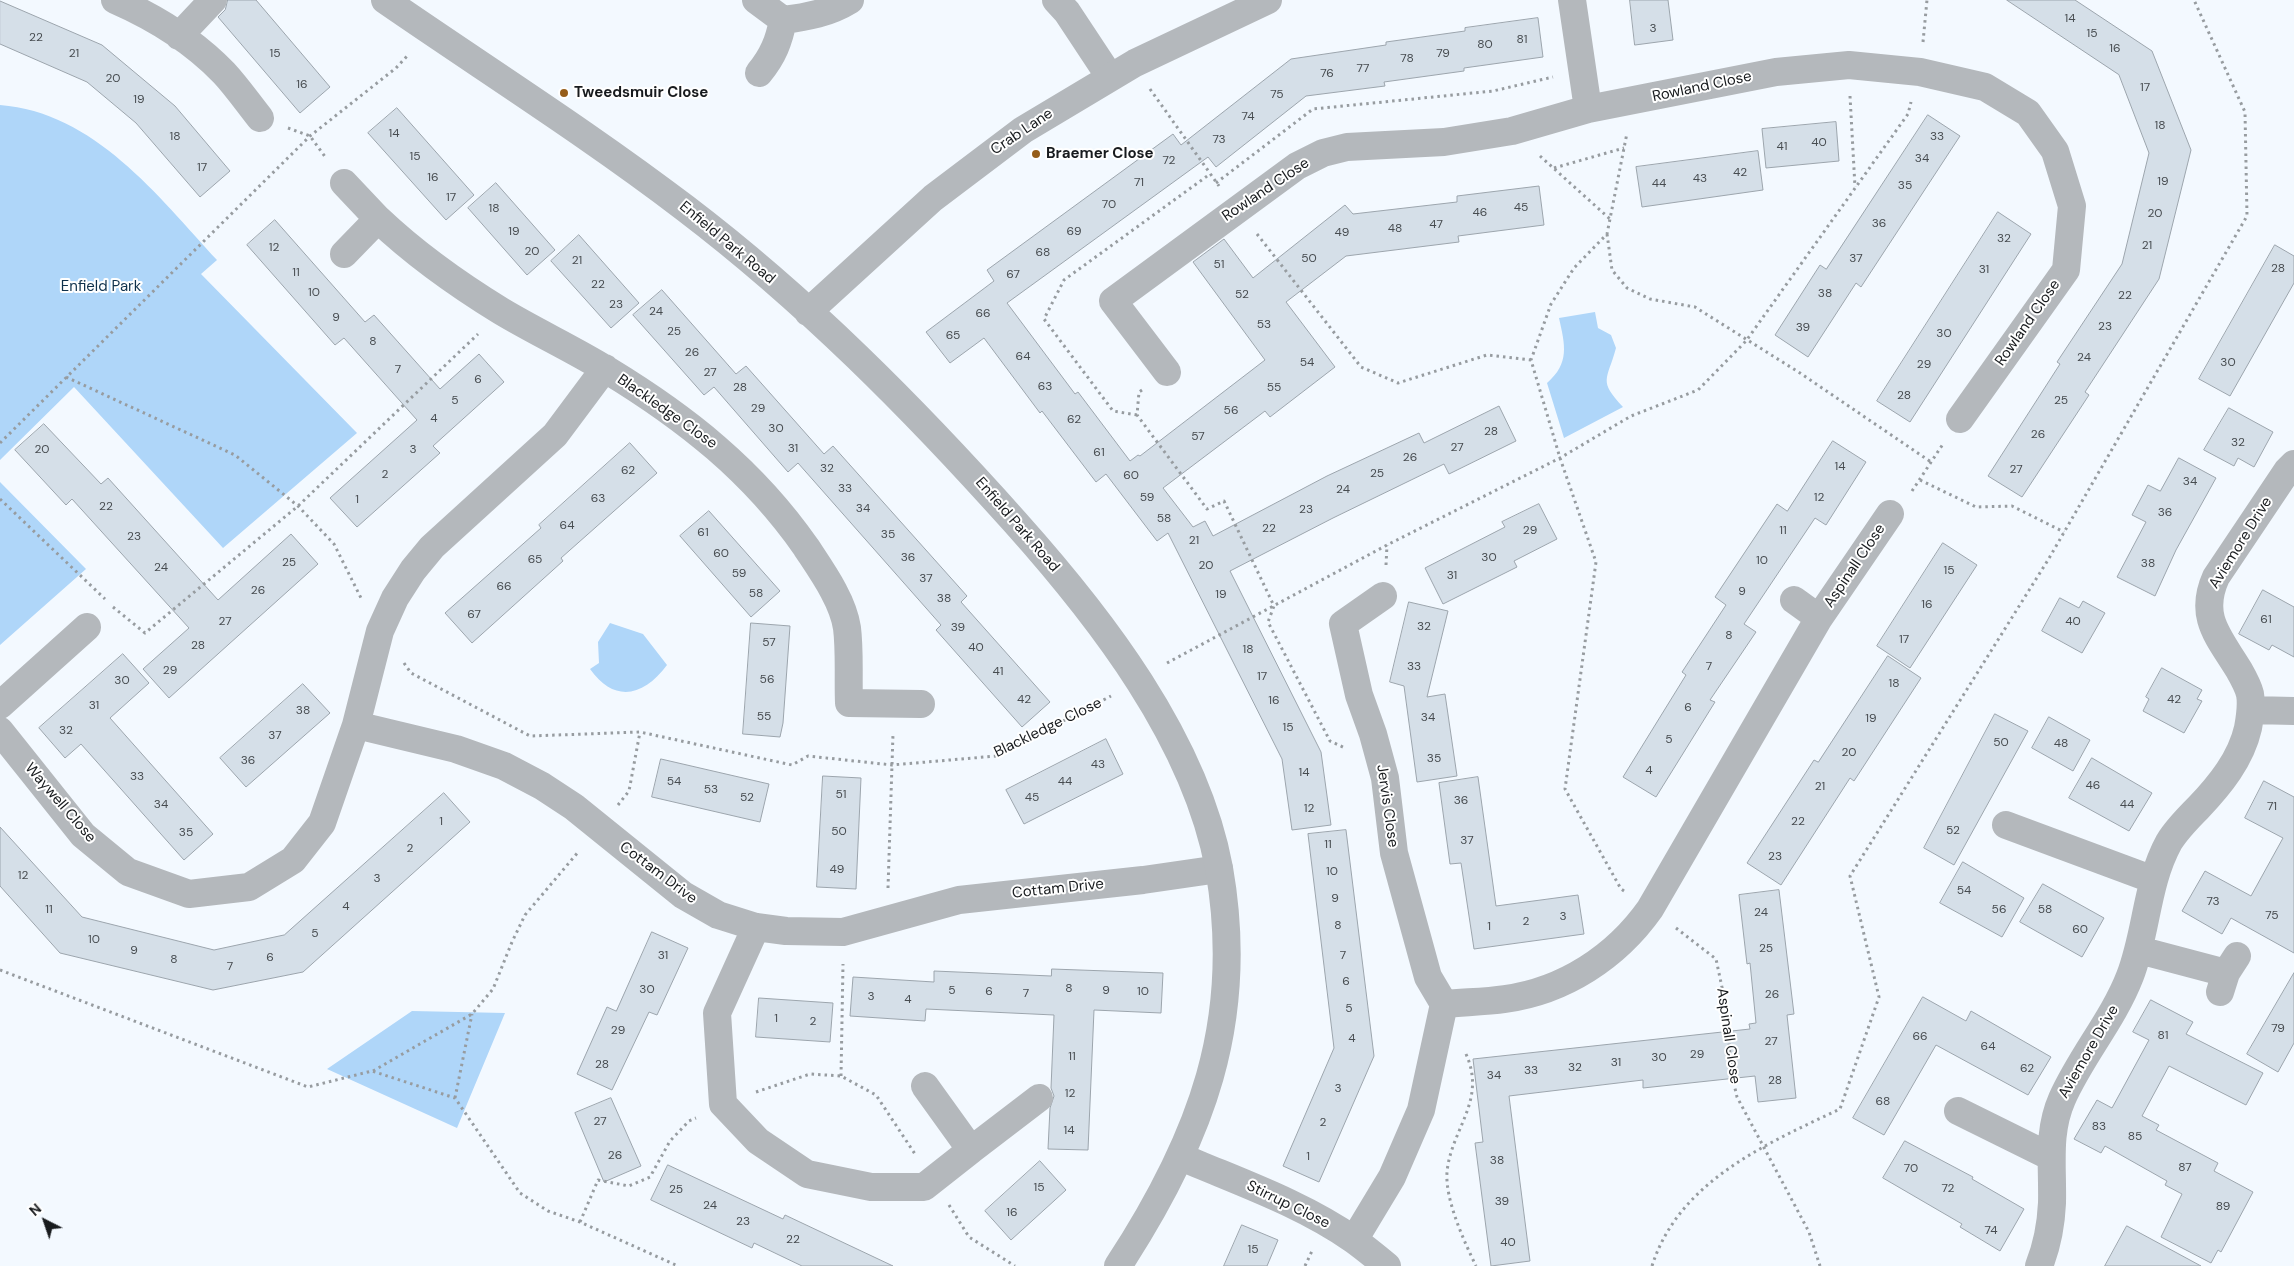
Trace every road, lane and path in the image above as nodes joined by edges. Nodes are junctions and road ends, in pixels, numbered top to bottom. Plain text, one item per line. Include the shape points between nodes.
1 (115, 0) edge
2 (213, 0) edge
3 (385, 0) edge
4 (756, 0) edge
5 (850, 0) edge
6 (1056, 0) edge
7 (1268, 0) edge
8 (1572, 0) edge
9 (1927, 0) edge
10 (2194, 0) edge
11 (783, 20) junction
12 (179, 36) junction
13 (410, 54) dead end
14 (1135, 63) junction
15 (1849, 66) junction
16 (1582, 70) junction
17 (1920, 72) junction
18 (759, 73) dead end
19 (1110, 76) junction
20 (1634, 101) junction
21 (1588, 109) junction
22 (260, 118) joint
23 (1512, 131) junction
24 (310, 136) junction
25 (1624, 148) junction
26 (1554, 168) junction
27 (344, 183) joint
28 (1216, 183) junction
29 (1855, 188) junction
30 (1237, 209) junction
31 (1610, 218) junction
32 (378, 219) junction
33 (1607, 234) junction
34 (344, 254) dead end
35 (502, 311) junction
36 (808, 312) junction
37 (1746, 341) junction
38 (1531, 360) junction
39 (605, 368) junction
40 (1167, 372) joint
41 (66, 377) junction
42 (1960, 419) joint
43 (0, 443) edge
44 (1560, 458) junction
45 (1931, 462) junction
46 (2294, 464) edge
47 (1920, 480) junction
48 (0, 499) edge
49 (298, 506) junction
50 (1890, 514) joint
51 (2064, 532) junction
52 (1383, 596) dead end
53 (1794, 600) dead end
54 (1274, 606) junction
55 (1819, 618) junction
56 (87, 627) dead end
57 (380, 631) junction
58 (1167, 663) dead end
59 (1113, 696) dead end
60 (893, 704) junction
61 (921, 704) dead end
62 (0, 705) edge
63 (2251, 710) junction
64 (2294, 711) edge
65 (356, 725) junction
66 (0, 731) edge
67 (640, 732) junction
68 (892, 765) junction
69 (1382, 765) junction
70 (2006, 826) dead end
71 (600, 828) junction
72 (1219, 869) junction
73 (2154, 880) junction
74 (1650, 908) junction
75 (885, 921) junction
76 (756, 927) junction
77 (843, 932) junction
78 (2139, 950) junction
79 (0, 970) edge
80 (2228, 974) dead end
81 (1444, 1004) junction
82 (472, 1014) junction
83 (1463, 1047) dead end
84 (372, 1071) junction
85 (841, 1076) dead end
86 (925, 1086) dead end
87 (456, 1098) junction
88 (1039, 1098) dead end
89 (1958, 1112) dead end
90 (1763, 1146) junction
91 (971, 1150) junction
92 (1181, 1157) junction
93 (2051, 1157) junction
94 (1354, 1240) junction
95 (678, 1266) edge
96 (1118, 1266) edge
97 (1387, 1266) edge
98 (1476, 1266) edge
99 (1652, 1266) edge
100 (1820, 1266) edge
101 (2039, 1266) edge

1 - 12 street via 141,11
2 - 12 street
3 - 36 street, Enfield Park Road via 525,94 686,209 748,258
4 - 11 street
5 - 11 street via 813,16
6 - 19 street
7 - 14 street, Crab Lane
8 - 16 street
9 - 17 path
10 - 51 path via 2245,112 2247,216
11 - 18 street via 775,50
12 - 22 street via 223,73
13 - 24 path
14 - 19 street, Crab Lane
14 - 28 path via 1174,126
15 - 17 street, Rowland Close
15 - 20 street, Rowland Close via 1776,72
15 - 29 path
16 - 21 street
16 - 28 path via 1493,91 1313,109
17 - 29 path via 1908,114
17 - 42 street, Rowland Close via 1985,87 2028,113 2055,151 2072,206 2066,270
19 - 36 street, Crab Lane via 1023,130 979,162 933,198
20 - 21 street, Rowland Close
20 - 25 path
21 - 23 street, Rowland Close
22 - 24 path
23 - 26 path
23 - 30 street, Rowland Close via 1444,142 1347,147 1323,153 1297,166
24 - 27 path
24 - 41 path
25 - 26 path
25 - 31 path
26 - 31 path
27 - 32 street, Blackledge Close
28 - 30 path
29 - 37 path
30 - 38 path via 1361,367 1398,383 1487,355
30 - 40 street, Rowland Close via 1113,300
31 - 33 path
32 - 34 street
32 - 35 street, Blackledge Close via 410,250
33 - 37 path via 1612,270 1627,288 1650,299 1695,307
33 - 38 path via 1574,268 1551,304
35 - 39 street, Blackledge Close
35 - 49 path
36 - 72 street, Enfield Park Road via 868,367 978,480 1088,609 1138,680 1175,743 1210,828
37 - 44 path via 1698,390 1631,416
37 - 45 path via 1800,373
38 - 44 path
39 - 57 street, Blackledge Close via 555,435 432,547 395,598
39 - 60 street, Blackledge Close via 686,422 758,486 816,562 838,602 847,626 849,703
40 - 54 path via 1139,392 1137,415 1207,510 1224,501
41 - 43 path
41 - 49 path, Blackledge Close via 235,455
42 - 45 path
44 - 54 path
44 - 74 path via 1596,562 1565,789 1621,888
45 - 47 path
46 - 63 street, Aviemore Drive via 2286,471 2210,590 2208,602 2214,628 2243,678 2250,694
47 - 50 path via 1907,499
47 - 51 path via 1976,507 2012,506
48 - 49 path via 111,606 145,633
49 - 57 path, Blackledge Close via 334,544
50 - 55 street, Aspinall Close
51 - 90 path via 1850,876 1879,998 1840,1109
52 - 69 street, Jervis Close via 1343,624 1359,696
53 - 55 street, Aspinall Close
54 - 58 path
54 - 69 path via 1268,622 1330,741
55 - 74 street, Aspinall Close
56 - 62 street
57 - 65 street, Blackledge Close
57 - 67 path, Blackledge Close via 411,673 530,736
59 - 68 path, Blackledge Close via 996,756
60 - 61 street, Blackledge Close
60 - 68 path
63 - 64 street
63 - 73 street, Aviemore Drive via 2247,730 2231,768 2170,841
65 - 66 street, Waywell Close via 322,823 293,860 249,886 189,894 128,872 83,835
65 - 71 street, Cottam Drive via 456,749 504,766 542,786
67 - 68 path, Blackledge Close via 792,765 808,756
67 - 71 path via 629,791
68 - 75 path
69 - 81 street, Jervis Close via 1394,853 1428,977
70 - 73 street
71 - 76 street, Cottam Drive via 683,895 718,915
71 - 82 path via 525,915 493,989
72 - 75 street, Cottam Drive via 959,900
72 - 92 street, Enfield Park Road via 1226,933 1226,987 1221,1035 1211,1078
73 - 78 street, Aviemore Drive
74 - 81 street, Aspinall Close via 1621,944 1575,976 1546,989 1506,999
74 - 90 path, Aspinall Close via 1716,959 1728,1011 1731,1071 1737,1097
75 - 77 street, Cottam Drive
76 - 77 street, Cottam Drive
76 - 91 street via 717,1012 723,1104 758,1141 807,1174 870,1187 924,1187
77 - 85 path
78 - 80 street
78 - 93 street, Aviemore Drive via 2118,1002 2062,1099 2054,1119
79 - 84 path via 308,1088
81 - 94 street via 1421,1110 1392,1177
82 - 84 path
82 - 87 path
83 - 98 path via 1471,1064 1473,1098 1447,1171 1451,1200
84 - 87 path
86 - 91 street
87 - 95 path via 520,1193 548,1211
88 - 91 street
89 - 93 street
90 - 99 path via 1718,1174 1685,1208 1658,1246
90 - 100 path, Aspinall Close via 1809,1232
92 - 94 street, Stirrup Close via 1276,1196
92 - 96 street, Enfield Park Road via 1161,1197
93 - 101 street, Aviemore Drive via 2050,1226
94 - 97 street, Stirrup Close

